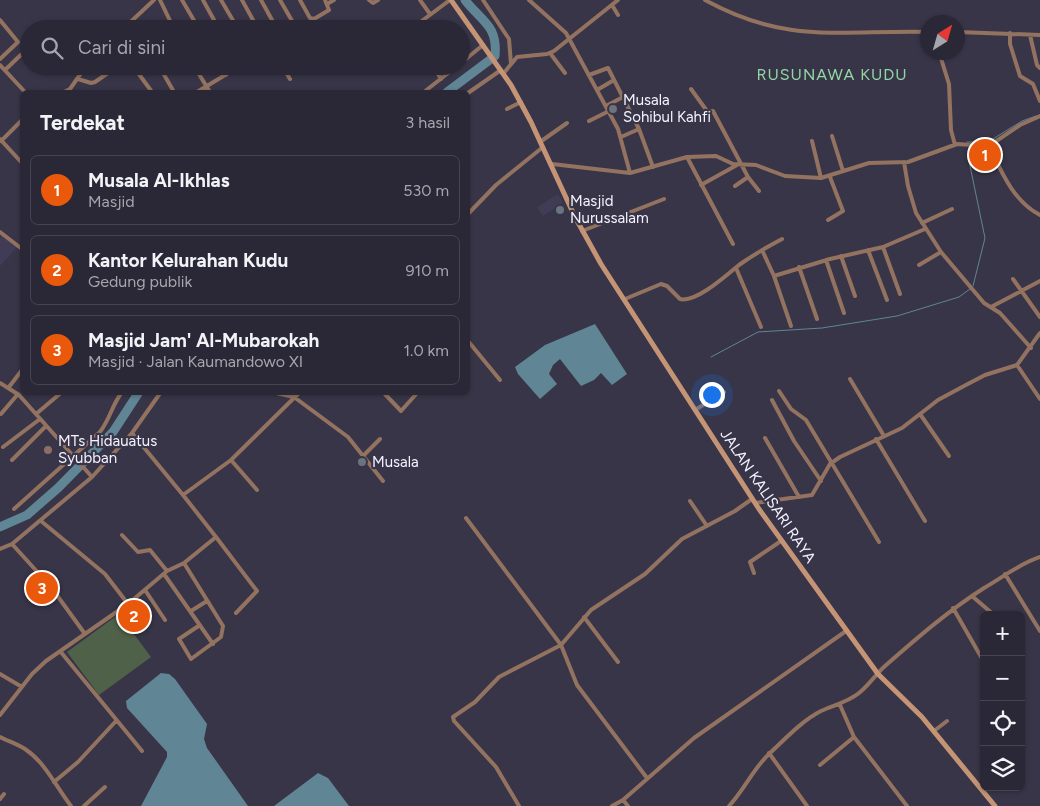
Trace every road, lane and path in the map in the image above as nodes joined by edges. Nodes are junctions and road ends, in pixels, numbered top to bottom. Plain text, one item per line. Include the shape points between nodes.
1 (154, 0) edge
2 (160, 0) edge
3 (182, 0) edge
4 (203, 0) edge
5 (222, 0) edge
6 (242, 0) edge
7 (261, 0) edge
8 (280, 0) edge
9 (300, 0) edge
10 (334, 0) edge
11 (369, 0) edge
12 (378, 0) edge
13 (420, 0) edge
14 (451, 0) edge
15 (483, 0) edge
16 (529, 0) edge
17 (618, 0) edge
18 (705, 0) edge
19 (326, 2) edge
20 (612, 5) junction
21 (430, 14) junction
22 (618, 15) dead end
23 (0, 20) edge
24 (133, 20) edge
25 (170, 20) edge
26 (194, 20) edge
27 (214, 20) edge
28 (233, 20) edge
29 (253, 20) edge
30 (272, 20) edge
31 (291, 20) edge
32 (422, 20) edge
33 (465, 20) edge
34 (470, 27) edge
35 (920, 32) edge
36 (965, 32) edge
37 (1010, 33) junction
38 (1030, 35) junction
39 (1040, 35) edge
40 (569, 39) junction
41 (485, 48) junction
42 (550, 53) junction
43 (20, 57) edge
44 (470, 57) edge
45 (0, 59) edge
46 (942, 60) edge
47 (511, 64) junction
48 (0, 65) edge
49 (1040, 68) edge
50 (6, 70) junction
51 (501, 71) junction
52 (565, 73) dead end
53 (80, 75) edge
54 (105, 75) edge
55 (140, 75) edge
56 (164, 75) edge
57 (199, 75) edge
58 (226, 75) edge
59 (288, 75) edge
60 (439, 75) edge
61 (446, 75) edge
62 (589, 75) junction
63 (78, 79) junction
64 (290, 79) dead end
65 (441, 79) junction
66 (614, 80) junction
67 (206, 86) junction
68 (23, 90) edge
69 (72, 90) edge
70 (151, 90) edge
71 (173, 90) edge
72 (200, 90) edge
73 (209, 90) edge
74 (427, 90) edge
75 (598, 90) junction
76 (691, 90) dead end
77 (470, 92) edge
78 (623, 97) junction
79 (1040, 101) edge
80 (521, 102) junction
81 (606, 106) junction
82 (507, 109) dead end
83 (609, 111) junction
84 (1040, 116) edge
85 (589, 121) dead end
86 (20, 122) edge
87 (567, 123) dead end
88 (640, 130) junction
89 (621, 136) junction
90 (832, 136) dead end
91 (0, 141) edge
92 (812, 141) dead end
93 (542, 144) junction
94 (955, 145) junction
95 (989, 146) junction
96 (687, 158) junction
97 (20, 161) edge
98 (904, 162) junction
99 (552, 164) junction
100 (739, 165) junction
101 (653, 167) junction
102 (843, 171) junction
103 (630, 173) junction
104 (748, 176) junction
105 (830, 176) junction
106 (821, 178) junction
107 (701, 185) junction
108 (734, 186) dead end
109 (759, 191) dead end
110 (664, 199) dead end
111 (952, 208) dead end
112 (470, 212) edge
113 (1040, 215) edge
114 (828, 220) dead end
115 (922, 223) junction
116 (925, 229) junction
117 (582, 231) junction
118 (1, 235) edge
119 (782, 239) dead end
120 (733, 244) dead end
121 (883, 247) junction
122 (20, 248) edge
123 (762, 250) junction
124 (868, 250) junction
125 (941, 252) junction
126 (842, 256) junction
127 (826, 260) junction
128 (919, 265) dead end
129 (799, 267) junction
130 (736, 268) junction
131 (774, 276) junction
132 (1013, 279) dead end
133 (1040, 280) edge
134 (1022, 290) junction
135 (900, 294) dead end
136 (855, 296) dead end
137 (625, 300) junction
138 (887, 300) dead end
139 (991, 308) junction
140 (844, 313) dead end
141 (1040, 317) edge
142 (817, 319) dead end
143 (761, 326) dead end
144 (791, 326) dead end
145 (1040, 333) edge
146 (470, 343) edge
147 (1031, 348) junction
148 (1017, 364) junction
149 (20, 373) edge
150 (850, 379) dead end
151 (500, 380) dead end
152 (0, 383) edge
153 (9, 387) junction
154 (779, 391) dead end
155 (724, 392) dead end
156 (18, 394) junction
157 (58, 395) edge
158 (120, 395) edge
159 (159, 395) edge
160 (283, 395) edge
161 (297, 395) edge
162 (386, 395) edge
163 (415, 395) edge
164 (294, 398) junction
165 (1040, 399) edge
166 (772, 400) dead end
167 (695, 410) junction
168 (1, 414) dead end
169 (36, 414) junction
170 (920, 414) junction
171 (40, 419) junction
172 (46, 426) junction
173 (132, 434) junction
174 (884, 436) junction
175 (765, 438) dead end
176 (380, 439) dead end
177 (876, 439) junction
178 (3, 447) dead end
179 (364, 455) junction
180 (73, 456) junction
181 (949, 456) dead end
182 (12, 460) dead end
183 (231, 460) junction
184 (830, 464) junction
185 (91, 477) junction
186 (383, 481) dead end
187 (821, 481) junction
188 (257, 490) dead end
189 (183, 495) junction
190 (799, 497) junction
191 (690, 501) dead end
192 (754, 501) junction
193 (14, 509) dead end
194 (466, 518) dead end
195 (41, 521) junction
196 (925, 521) dead end
197 (707, 526) junction
198 (122, 535) dead end
199 (216, 537) junction
200 (781, 541) junction
201 (879, 542) dead end
202 (12, 544) junction
203 (0, 549) edge
204 (1040, 557) edge
205 (184, 563) junction
206 (165, 572) junction
207 (754, 573) dead end
208 (1005, 574) junction
209 (145, 590) junction
210 (972, 596) junction
211 (207, 601) junction
212 (128, 604) junction
213 (953, 608) junction
214 (989, 611) edge
215 (191, 612) junction
216 (236, 613) dead end
217 (584, 617) junction
218 (165, 620) dead end
219 (200, 625) junction
220 (846, 631) junction
221 (1040, 631) edge
222 (85, 634) junction
223 (213, 644) junction
224 (561, 645) junction
225 (60, 651) junction
226 (981, 656) edge
227 (618, 662) dead end
228 (0, 674) edge
229 (878, 674) junction
230 (22, 687) junction
231 (840, 704) junction
232 (0, 715) edge
233 (116, 721) junction
234 (947, 721) dead end
235 (934, 730) junction
236 (0, 737) edge
237 (854, 737) junction
238 (142, 751) dead end
239 (769, 753) junction
240 (820, 766) dead end
241 (647, 778) junction
242 (54, 782) junction
243 (105, 787) dead end
244 (623, 800) junction
245 (71, 806) edge
246 (84, 806) edge
247 (519, 806) edge
248 (612, 806) edge
249 (628, 806) edge
250 (729, 806) edge
251 (807, 806) edge
252 (907, 806) edge
253 (995, 806) edge

1 - 24 street
2 - 25 street
3 - 26 street
4 - 27 street
5 - 28 street
6 - 29 street
7 - 30 street
8 - 31 street
9 - 19 street via 310,18 314,19 328,10
10 - 19 street
11 - 12 street via 373,3
13 - 21 street
14 - 21 street
14 - 33 street, JALAN KALISARI RAYA
15 - 47 street via 509,39
16 - 40 street via 559,25
17 - 20 street
18 - 35 street via 752,22 797,32
20 - 22 street
20 - 40 street
21 - 32 street
23 - 45 street via 18,42
34 - 41 street, JALAN KALISARI RAYA
36 - 37 street
37 - 38 street
37 - 79 street via 1020,76 1033,84
38 - 39 street
38 - 49 street
40 - 42 street
40 - 62 street
41 - 44 street
41 - 51 street, JALAN KALISARI RAYA
42 - 47 street via 520,56
42 - 52 street
43 - 50 street
46 - 94 street via 949,84 951,130
47 - 51 street
48 - 50 street
50 - 68 street
51 - 77 street
51 - 80 street, JALAN KALISARI RAYA
53 - 63 street
54 - 63 street via 91,83
55 - 70 street
56 - 71 street
57 - 67 street
58 - 67 street
59 - 64 street
60 - 65 street
61 - 65 street
62 - 66 street via 607,68
62 - 75 street
63 - 69 street
65 - 74 street
66 - 75 street
66 - 78 street
67 - 72 street
67 - 73 street
75 - 81 street
76 - 100 street via 707,111 713,111
78 - 81 street
78 - 88 street
80 - 82 street
80 - 93 street, JALAN KALISARI RAYA
81 - 83 street
83 - 85 street
83 - 89 street
84 - 95 street
86 - 91 street
87 - 93 street
88 - 89 street
88 - 101 street
89 - 103 street
90 - 102 street
91 - 97 street
92 - 106 street
93 - 99 street, JALAN KALISARI RAYA
93 - 112 street
94 - 95 street
94 - 98 street
95 - 113 street via 1008,185
96 - 100 street via 716,156
96 - 101 street
96 - 107 street
98 - 102 street via 869,163
98 - 115 street via 916,214
99 - 103 street
99 - 117 street, JALAN KALISARI RAYA
100 - 104 street
100 - 106 street via 756,165 785,176
100 - 107 street
101 - 103 street
102 - 105 street
104 - 108 street
104 - 109 street
105 - 106 street
105 - 114 street via 843,211
107 - 120 street
110 - 117 street
111 - 115 street
115 - 116 street
116 - 121 street
116 - 125 street
117 - 137 street, JALAN KALISARI RAYA
118 - 122 street
119 - 123 street
121 - 124 street
121 - 135 street
123 - 130 street
123 - 131 street
124 - 126 street
124 - 138 street
125 - 128 street
125 - 139 street
126 - 127 street
126 - 136 street
127 - 129 street
127 - 140 street
129 - 131 street
129 - 142 street
130 - 137 street via 725,279 685,300 661,284
130 - 143 street
131 - 144 street
132 - 134 street
133 - 134 street
134 - 139 street
134 - 141 street
137 - 167 street, JALAN KALISARI RAYA
139 - 147 street via 1000,313
145 - 147 street
146 - 151 street
147 - 148 street
148 - 165 street
148 - 170 street via 985,375
149 - 153 street
150 - 174 street
152 - 153 street
153 - 156 street
154 - 184 street via 791,409 806,420
155 - 167 street
156 - 168 street
156 - 169 street
157 - 169 street
158 - 180 street via 111,407 110,419
159 - 173 street
160 - 164 street
161 - 164 street
162 - 163 street via 401,411
164 - 179 street via 348,437
164 - 183 street
166 - 187 street
167 - 192 street, JALAN KALISARI RAYA
169 - 171 street
170 - 174 street via 902,428
170 - 181 street
171 - 172 street
171 - 178 street
172 - 180 street
172 - 182 street
173 - 185 street
173 - 189 street
174 - 177 street
175 - 190 street
176 - 179 street
177 - 184 street
177 - 196 street
179 - 186 street
180 - 185 street
180 - 193 street
183 - 188 street
183 - 189 street
184 - 187 street
184 - 201 street
185 - 195 street
187 - 190 street via 812,495
189 - 199 street
190 - 192 street
191 - 197 street
192 - 197 street
192 - 200 street, JALAN KALISARI RAYA
194 - 224 street
195 - 202 street
195 - 212 street via 105,574
197 - 217 street via 682,539 645,574
198 - 206 street via 138,552 150,550
199 - 205 street
199 - 216 street via 257,591
200 - 207 street via 750,562
200 - 220 street, JALAN KALISARI RAYA
202 - 203 street
202 - 222 street via 51,587
204 - 208 street
205 - 206 street
205 - 211 street
206 - 209 street
206 - 215 street
208 - 210 street
208 - 221 street
209 - 212 street
209 - 218 street
210 - 213 street
210 - 214 street
211 - 215 street
211 - 223 street via 223,626 223,635
212 - 222 street
213 - 226 street
213 - 229 street
215 - 219 street
217 - 224 street
217 - 227 street
219 - 223 street
219 - 223 street via 179,639 186,652 192,658
220 - 229 street, JALAN KALISARI RAYA
220 - 241 street via 694,738
222 - 225 street
224 - 241 street via 577,685
224 - 247 street via 499,677 475,702 452,719 496,767
225 - 230 street via 32,674
225 - 233 street
228 - 230 street
229 - 231 street via 858,694
229 - 235 street, JALAN KALISARI RAYA
230 - 232 street
231 - 237 street
231 - 239 street via 821,712
233 - 238 street
233 - 242 street via 78,762
234 - 235 street
235 - 253 street, JALAN KALISARI RAYA
236 - 242 street via 24,748 45,768
237 - 240 street
237 - 252 street
239 - 250 street
239 - 251 street
241 - 244 street
242 - 245 street
243 - 246 street
244 - 248 street
244 - 249 street

